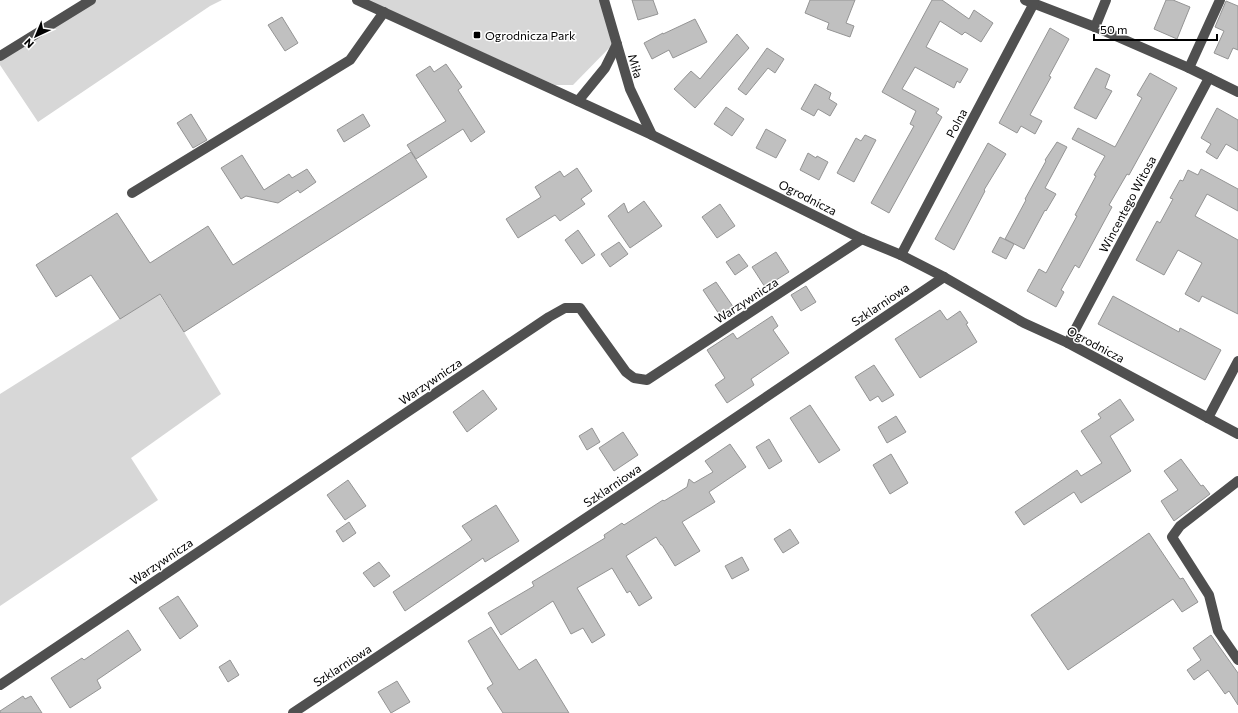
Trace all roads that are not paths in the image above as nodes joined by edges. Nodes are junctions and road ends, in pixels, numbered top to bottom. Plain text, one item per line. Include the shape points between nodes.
1 (91, 0) edge
2 (357, 0) edge
3 (604, 0) edge
4 (1106, 0) edge
5 (1220, 0) edge
6 (1030, 1) edge
7 (384, 12) junction
8 (1095, 27) junction
9 (617, 44) junction
10 (0, 56) edge
11 (1189, 68) junction
12 (1209, 78) junction
13 (1238, 92) edge
14 (578, 101) junction
15 (652, 135) junction
16 (132, 193) dead end
17 (862, 239) junction
18 (901, 256) junction
19 (944, 277) junction
20 (1068, 343) junction
21 (1238, 361) edge
22 (1208, 418) junction
23 (1238, 434) edge
24 (1238, 481) edge
25 (1238, 660) edge
26 (0, 685) edge
27 (293, 713) edge

1 - 10 street
2 - 7 street, Ogrodnicza
3 - 9 street, Miła
4 - 8 street
5 - 11 street
6 - 8 street
6 - 18 street, Polna
7 - 14 street, Ogrodnicza
7 - 16 street via 350,60
8 - 11 street
9 - 14 street via 605,68
9 - 15 street, Miła via 630,89
11 - 12 street
12 - 13 street
12 - 20 street, Wincentego Witosa
14 - 15 street, Ogrodnicza
15 - 17 street, Ogrodnicza
17 - 18 street, Ogrodnicza
17 - 26 street, Warzywnicza via 647,380 634,378 626,372 580,308 565,308
18 - 19 street, Ogrodnicza
19 - 20 street, Ogrodnicza via 1024,323
19 - 27 street, Szklarniowa
20 - 22 street, Ogrodnicza
21 - 22 street
22 - 23 street, Ogrodnicza
24 - 25 street via 1180,526 1172,537 1208,595 1218,631

